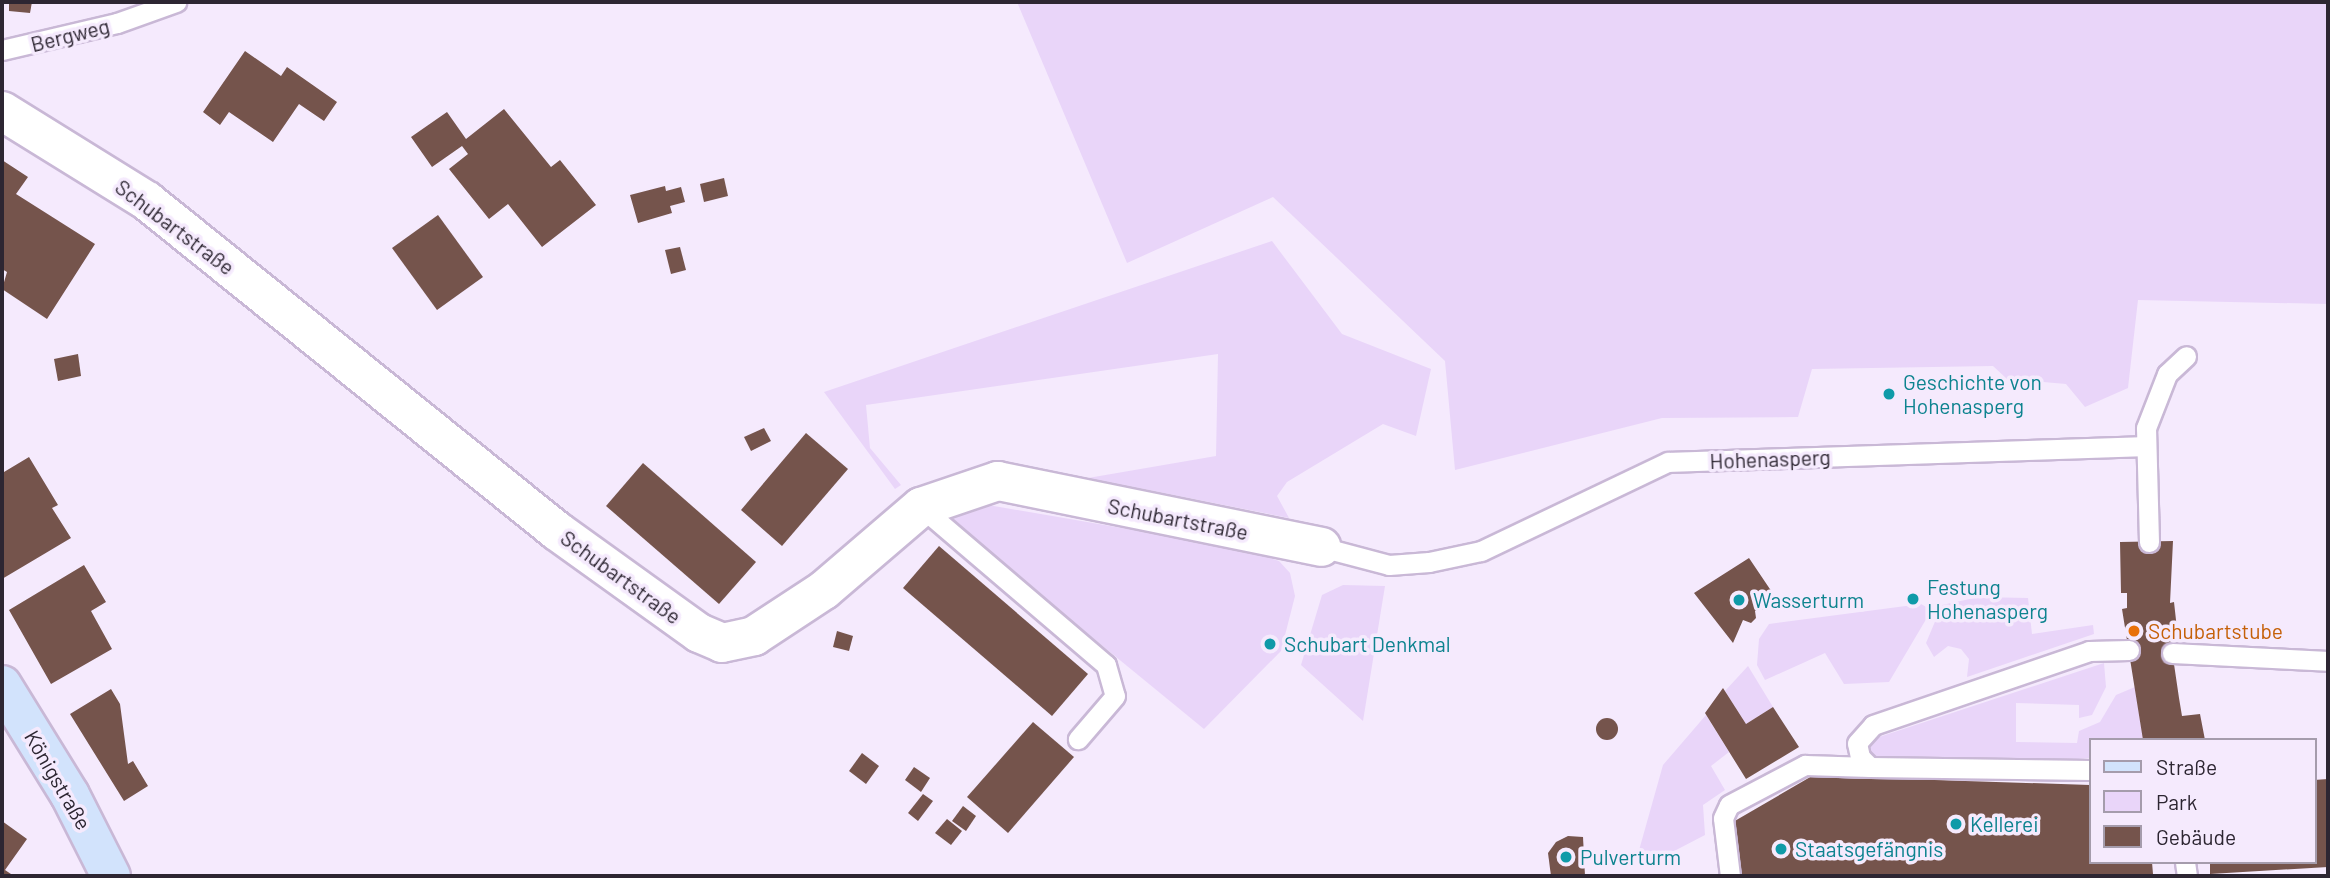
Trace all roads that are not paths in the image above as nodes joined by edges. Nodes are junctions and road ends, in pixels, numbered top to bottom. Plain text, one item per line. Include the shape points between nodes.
1 (176, 2) edge
2 (2, 50) edge
3 (2, 111) edge
4 (2186, 356) dead end
5 (2148, 454) junction
6 (921, 507) junction
7 (2149, 542) dead end
8 (1321, 547) joint
9 (2129, 650) dead end
10 (2172, 653) dead end
11 (2328, 661) edge
12 (2, 685) edge
13 (1078, 739) dead end
14 (1870, 767) junction
15 (2088, 770) edge
16 (111, 876) edge
17 (1730, 876) edge

1 - 2 lane, Bergweg via 117,23
3 - 6 street, Schubartstraße via 147,201 505,490 699,633 722,643 754,636 824,590
4 - 5 lane via 2167,374 2146,428
5 - 7 lane
5 - 8 lane, Hohenasperg via 1668,462 1481,551 1389,565
6 - 8 street, Schubartstraße via 998,481
6 - 13 lane via 1106,666 1115,696
9 - 14 lane via 2090,651 1873,725 1857,743 1860,757
10 - 11 lane
12 - 16 main road, Königstraße via 70,795
14 - 15 lane
14 - 17 lane via 1805,765 1730,805 1723,818

